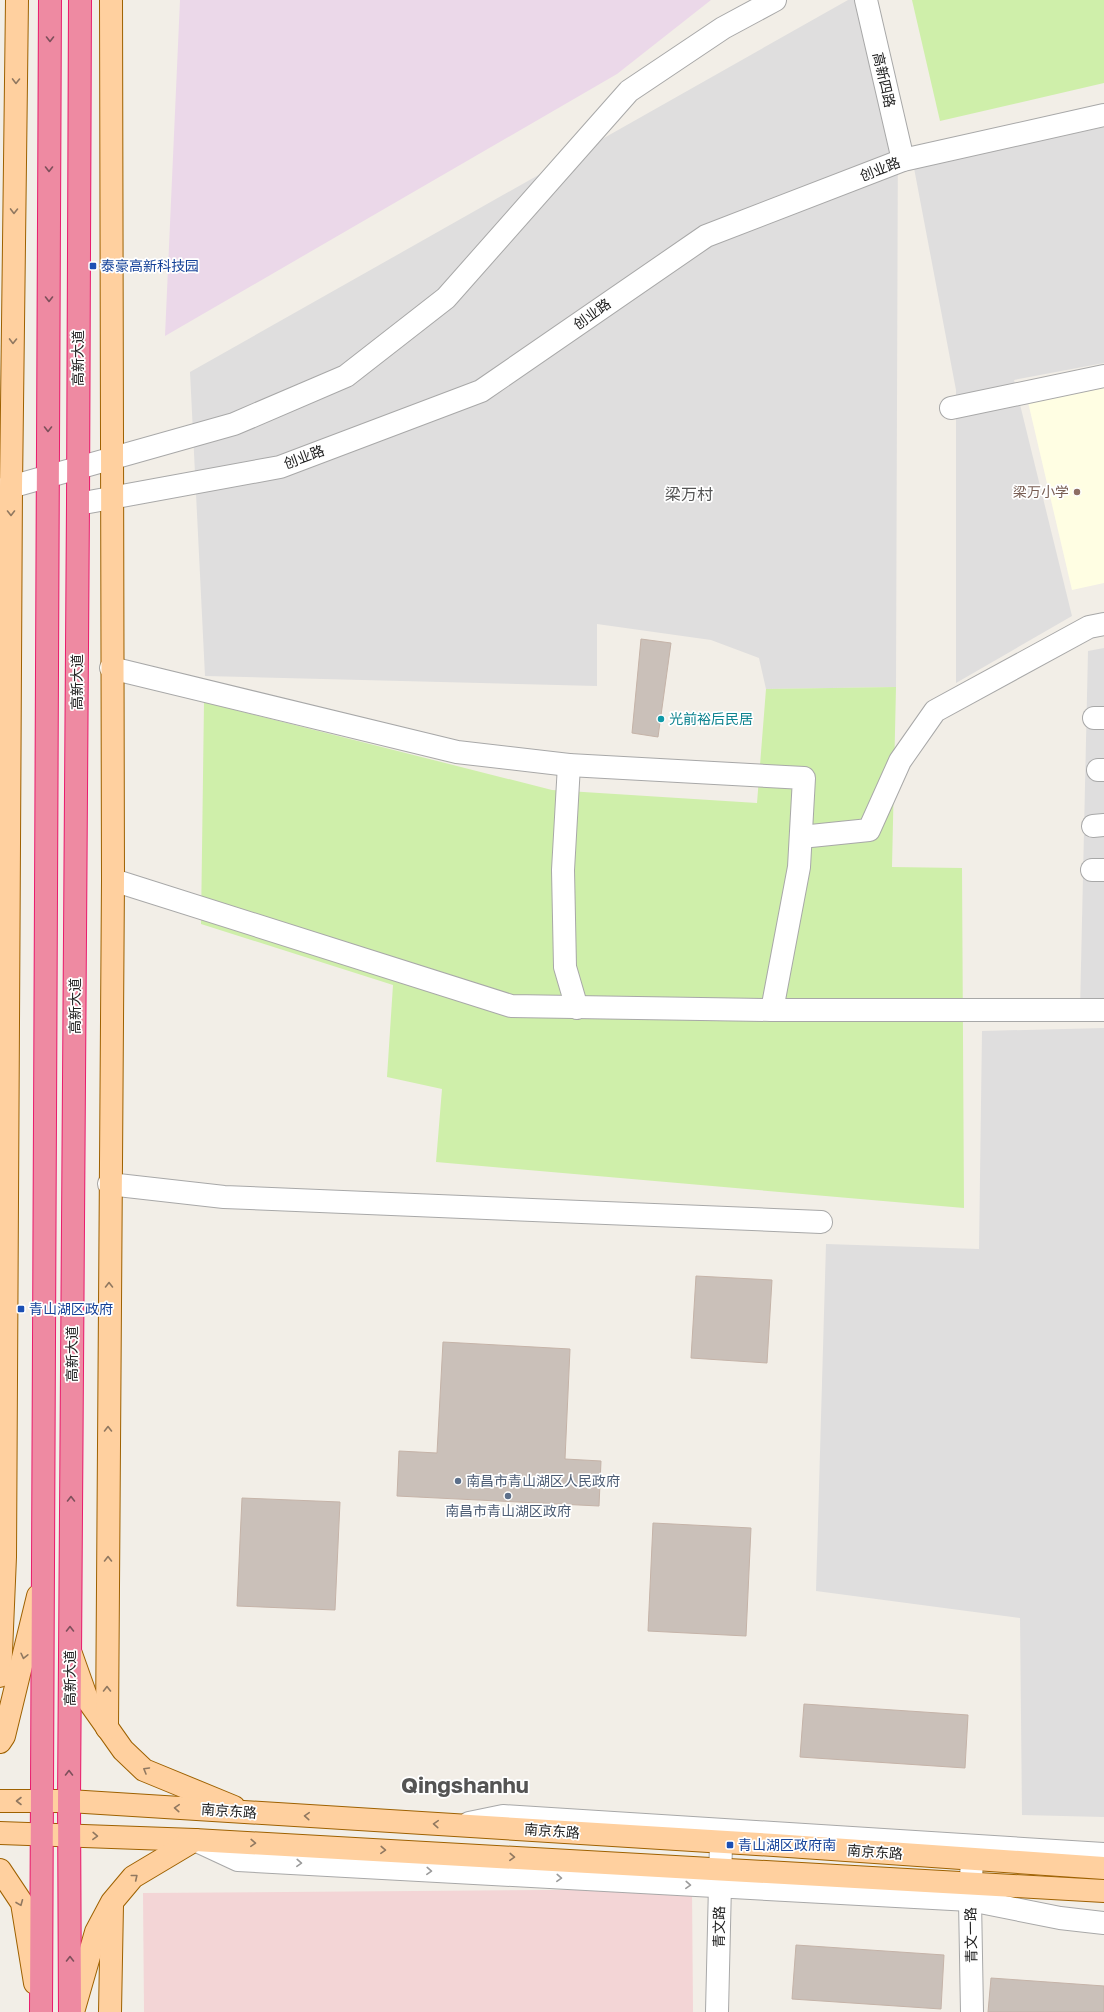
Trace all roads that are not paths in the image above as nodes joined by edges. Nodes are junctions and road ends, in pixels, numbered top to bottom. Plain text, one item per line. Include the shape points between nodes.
1 (17, 0) edge
2 (50, 0) edge
3 (80, 0) edge
4 (111, 0) edge
5 (775, 0) edge
6 (866, 0) edge
7 (1104, 115) edge
8 (903, 160) junction
9 (1104, 376) edge
10 (952, 408) dead end
11 (111, 459) junction
12 (78, 469) junction
13 (48, 477) junction
14 (5, 488) edge
15 (111, 498) junction
16 (78, 504) junction
17 (1104, 624) edge
18 (5, 634) edge
19 (111, 668) junction
20 (5, 692) edge
21 (570, 766) junction
22 (4, 836) edge
23 (801, 837) junction
24 (113, 880) junction
25 (577, 1008) junction
26 (772, 1010) junction
27 (1104, 1010) edge
28 (109, 1184) junction
29 (821, 1222) dead end
30 (42, 1577) junction
31 (70, 1652) junction
32 (0, 1676) edge
33 (107, 1728) junction
34 (0, 1742) edge
35 (0, 1801) edge
36 (43, 1801) junction
37 (69, 1801) junction
38 (246, 1812) junction
39 (458, 1825) junction
40 (0, 1833) edge
41 (43, 1834) junction
42 (69, 1835) junction
43 (195, 1840) junction
44 (721, 1842) junction
45 (1104, 1854) edge
46 (972, 1859) junction
47 (1104, 1868) edge
48 (0, 1870) edge
49 (720, 1877) junction
50 (1104, 1891) edge
51 (971, 1892) junction
52 (112, 1902) junction
53 (1104, 1923) edge
54 (40, 2012) edge
55 (72, 2012) edge
56 (110, 2012) edge
57 (717, 2012) edge
58 (972, 2012) edge

1 -> 14 main road
2 -> 13 highway, 高新大道
3 - 12 highway, 高新大道
4 - 11 main road
5 - 11 street via 723,28 629,91 446,298 346,376 234,424
6 - 8 street, 高新四路
7 - 8 street, 创业路
8 - 15 street, 创业路 via 706,236 481,391 280,467
9 - 10 street
11 - 12 street
11 - 15 main road
12 - 13 street
12 - 16 highway, 高新大道
13 - 14 street
13 - 30 highway, 高新大道
14 -> 18 main road
15 - 16 street, 创业路
15 - 19 main road
31 -> 16 highway, 高新大道
17 - 23 street via 1089,627 935,711 900,761 869,830
18 - 20 main road
19 - 21 street via 457,752
19 - 24 main road
20 - 22 main road
21 - 23 street via 804,778
21 - 25 street via 563,870 565,967
22 - 32 main road via 5,1550
23 - 26 street via 799,867
24 - 25 street via 511,1006
24 - 28 main road
25 - 26 street
26 - 27 street
28 - 29 street via 224,1197
33 -> 28 main road
30 -> 34 main road via 17,1690
30 - 36 highway, 高新大道
31 - 33 main road via 87,1699
37 -> 31 highway, 高新大道
38 -> 33 main road via 144,1770 123,1750
36 -> 35 main road, 南京东路
36 - 37 main road, 南京东路
36 - 41 highway, 高新大道
38 -> 37 main road, 南京东路
37 - 42 highway, 高新大道
39 -> 38 main road, 南京东路
39 - 44 main road, 南京东路
39 - 45 street via 503,1816
40 - 41 main road, 南京东路
41 - 42 main road, 南京东路
41 - 54 highway, 高新大道
42 -> 43 main road, 南京东路
55 -> 42 highway, 高新大道
43 -> 49 main road, 南京东路
52 -> 43 main road via 133,1877
44 - 46 main road, 南京东路
44 - 49 street, 青文路
46 - 47 main road, 南京东路
46 - 51 street, 青文一路
48 -> 54 main road via 22,1903
49 - 51 main road, 南京东路
49 - 57 street, 青文路
50 - 51 main road, 南京东路
51 - 53 street via 1060,1918
51 - 58 street, 青文一路
52 - 55 main road via 96,1932
52 - 56 main road

